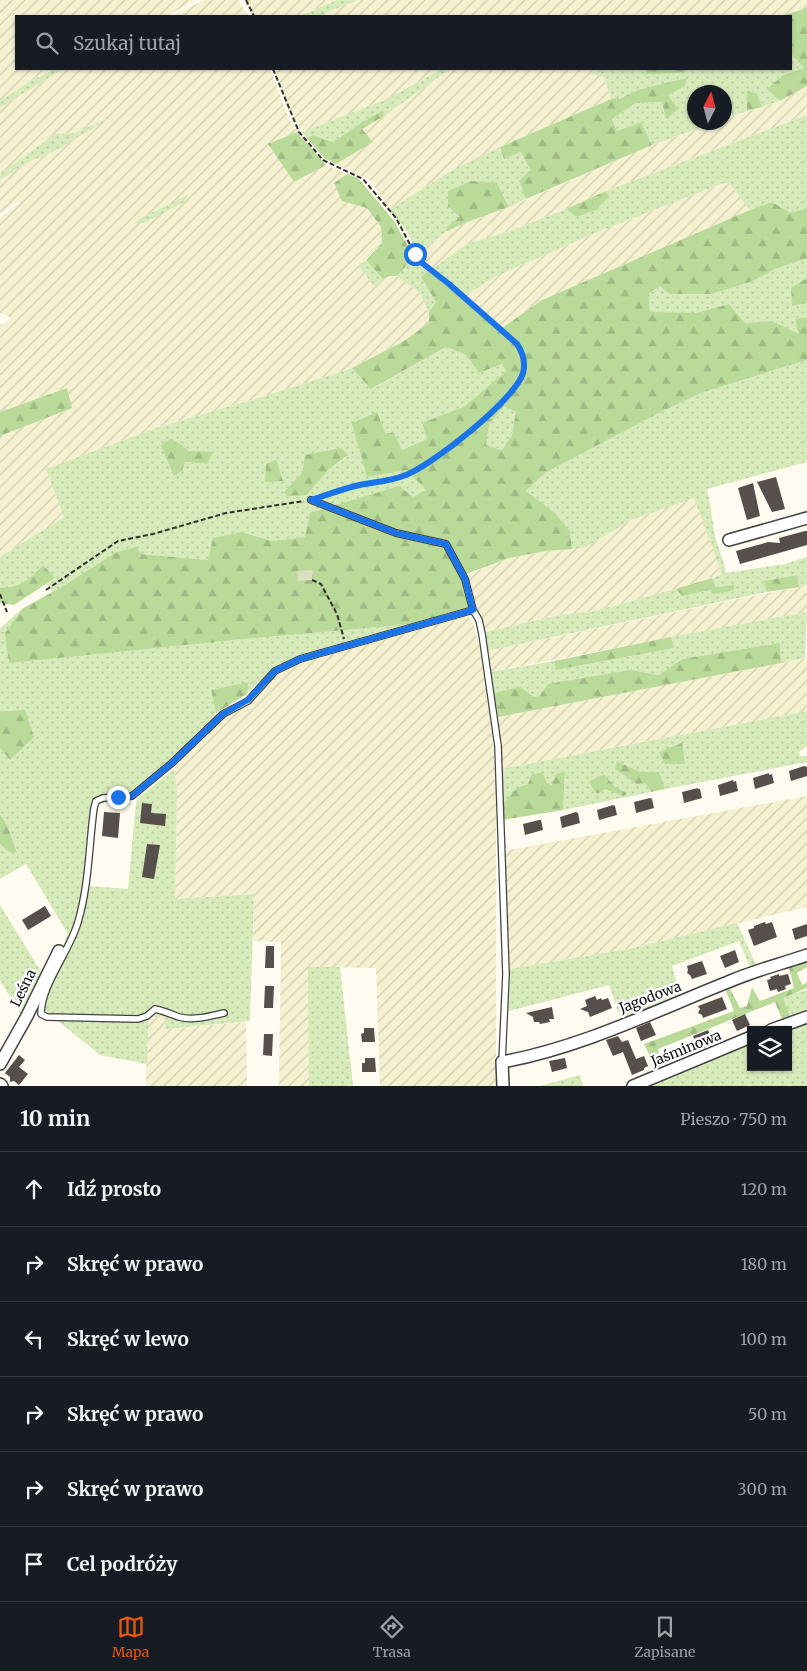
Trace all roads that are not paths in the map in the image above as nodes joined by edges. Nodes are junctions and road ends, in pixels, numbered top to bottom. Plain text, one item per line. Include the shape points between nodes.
1 (311, 500) road end
2 (807, 518) edge
3 (729, 540) dead end
4 (473, 610) junction
5 (59, 951) dead end
6 (807, 955) edge
7 (224, 1013) dead end
8 (807, 1017) edge
9 (782, 1026) edge
10 (747, 1040) edge
11 (502, 1062) junction
12 (0, 1064) edge
13 (503, 1086) edge
14 (633, 1086) edge

1 - 4 lane via 396,533 446,544 465,579
2 - 3 street
4 - 7 lane via 300,659 275,671 248,700 223,714 132,796 96,801 79,920 44,996 41,1014 47,1017 138,1019 155,1009 181,1018
4 - 11 lane via 482,634 498,746 506,974
5 - 12 street, Leśna
6 - 11 street, Jagodowa via 729,981 558,1049
8 - 9 street
10 - 14 street, Jaśminowa
11 - 13 street

